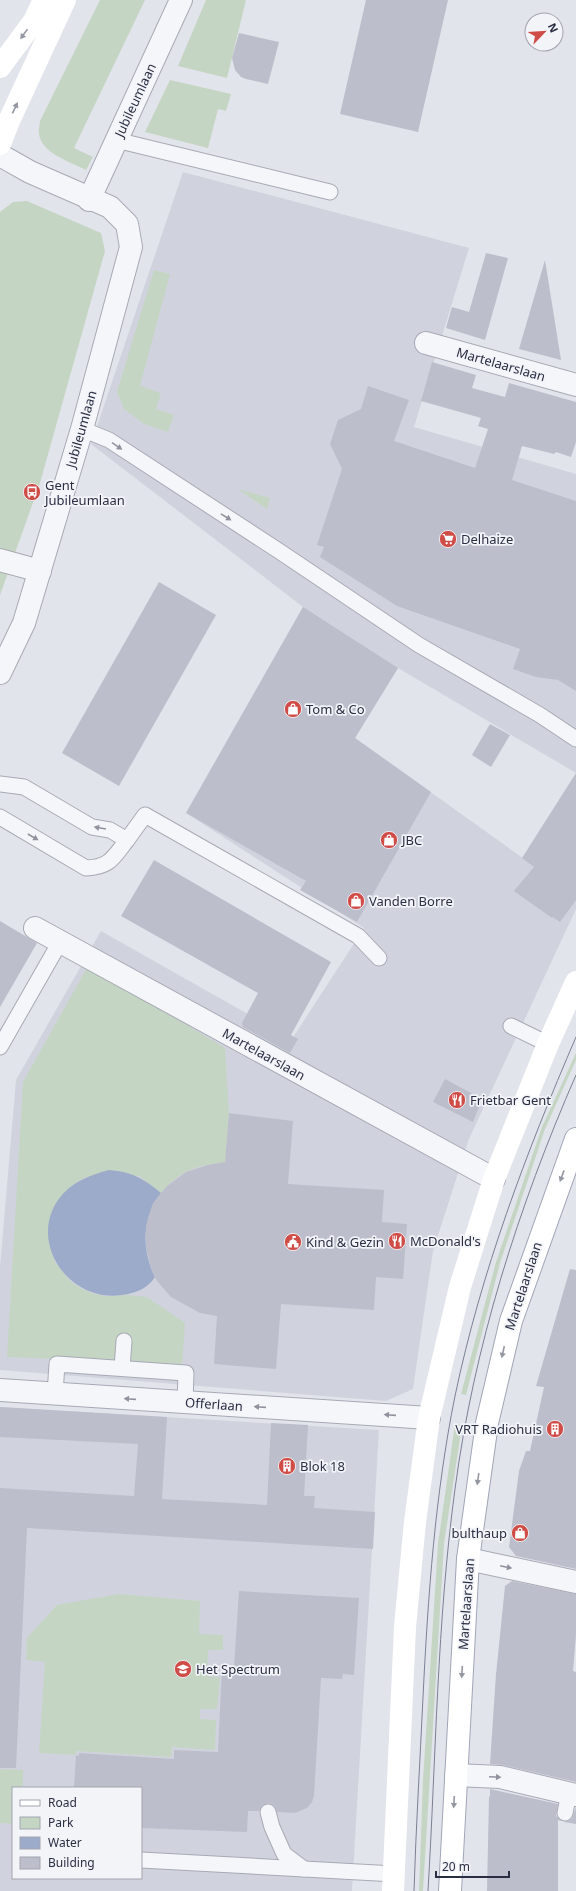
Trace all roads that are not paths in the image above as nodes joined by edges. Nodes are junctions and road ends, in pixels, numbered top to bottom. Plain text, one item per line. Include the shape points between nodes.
1 (44, 0) edge
2 (65, 0) edge
3 (181, 0) edge
4 (0, 67) edge
5 (116, 140) junction
6 (0, 144) edge
7 (0, 155) edge
8 (330, 192) dead end
9 (89, 200) junction
10 (426, 342) dead end
11 (576, 385) edge
12 (82, 429) junction
13 (0, 560) edge
14 (40, 571) junction
15 (0, 673) edge
16 (576, 739) edge
17 (0, 784) edge
18 (0, 817) edge
19 (127, 840) junction
20 (35, 928) dead end
21 (60, 942) junction
22 (380, 958) dead end
23 (576, 982) edge
24 (511, 1026) dead end
25 (548, 1044) junction
26 (0, 1047) edge
27 (576, 1139) edge
28 (494, 1179) junction
29 (124, 1340) dead end
30 (122, 1368) junction
31 (0, 1390) edge
32 (56, 1394) junction
33 (184, 1402) junction
34 (429, 1418) junction
35 (468, 1559) junction
36 (576, 1582) edge
37 (456, 1775) junction
38 (570, 1800) edge
39 (268, 1812) dead end
40 (142, 1860) edge
41 (304, 1869) junction
42 (394, 1883) edge
43 (450, 1891) edge

1 -> 4 street via 34,21
6 -> 2 street
3 - 5 street, Jubileumlaan
5 - 8 lane
5 - 9 street, Jubileumlaan
7 - 9 street, Jubileumlaan
9 - 12 street, Jubileumlaan via 110,207 127,224 131,247
10 - 11 street, Martelaarslaan
12 - 14 street, Jubileumlaan
12 -> 16 lane via 109,440 419,645 540,715
13 - 14 street
14 - 15 street, Jubileumlaan via 24,623
19 -> 17 lane via 110,830 92,826 24,787
18 -> 19 lane via 86,868 101,868
19 - 22 lane via 145,815 358,936
20 - 21 street, Martelaarslaan
21 - 26 lane
21 - 28 street, Martelaarslaan
23 - 25 street
24 - 25 lane
25 - 28 street
27 -> 35 street, Martelaarslaan via 510,1321 487,1423
28 - 34 street via 460,1287
29 - 30 lane
30 - 32 lane via 57,1364
30 - 33 lane via 186,1373
31 - 32 street, Offerlaan
33 -> 32 street, Offerlaan
34 -> 33 street, Offerlaan
34 - 42 street via 415,1522 405,1627
35 -> 36 street
35 -> 37 street, Martelaarslaan
37 -> 38 street via 500,1777
37 -> 43 street, Martelaarslaan
39 - 41 lane via 284,1854
40 - 41 lane
41 - 42 lane

